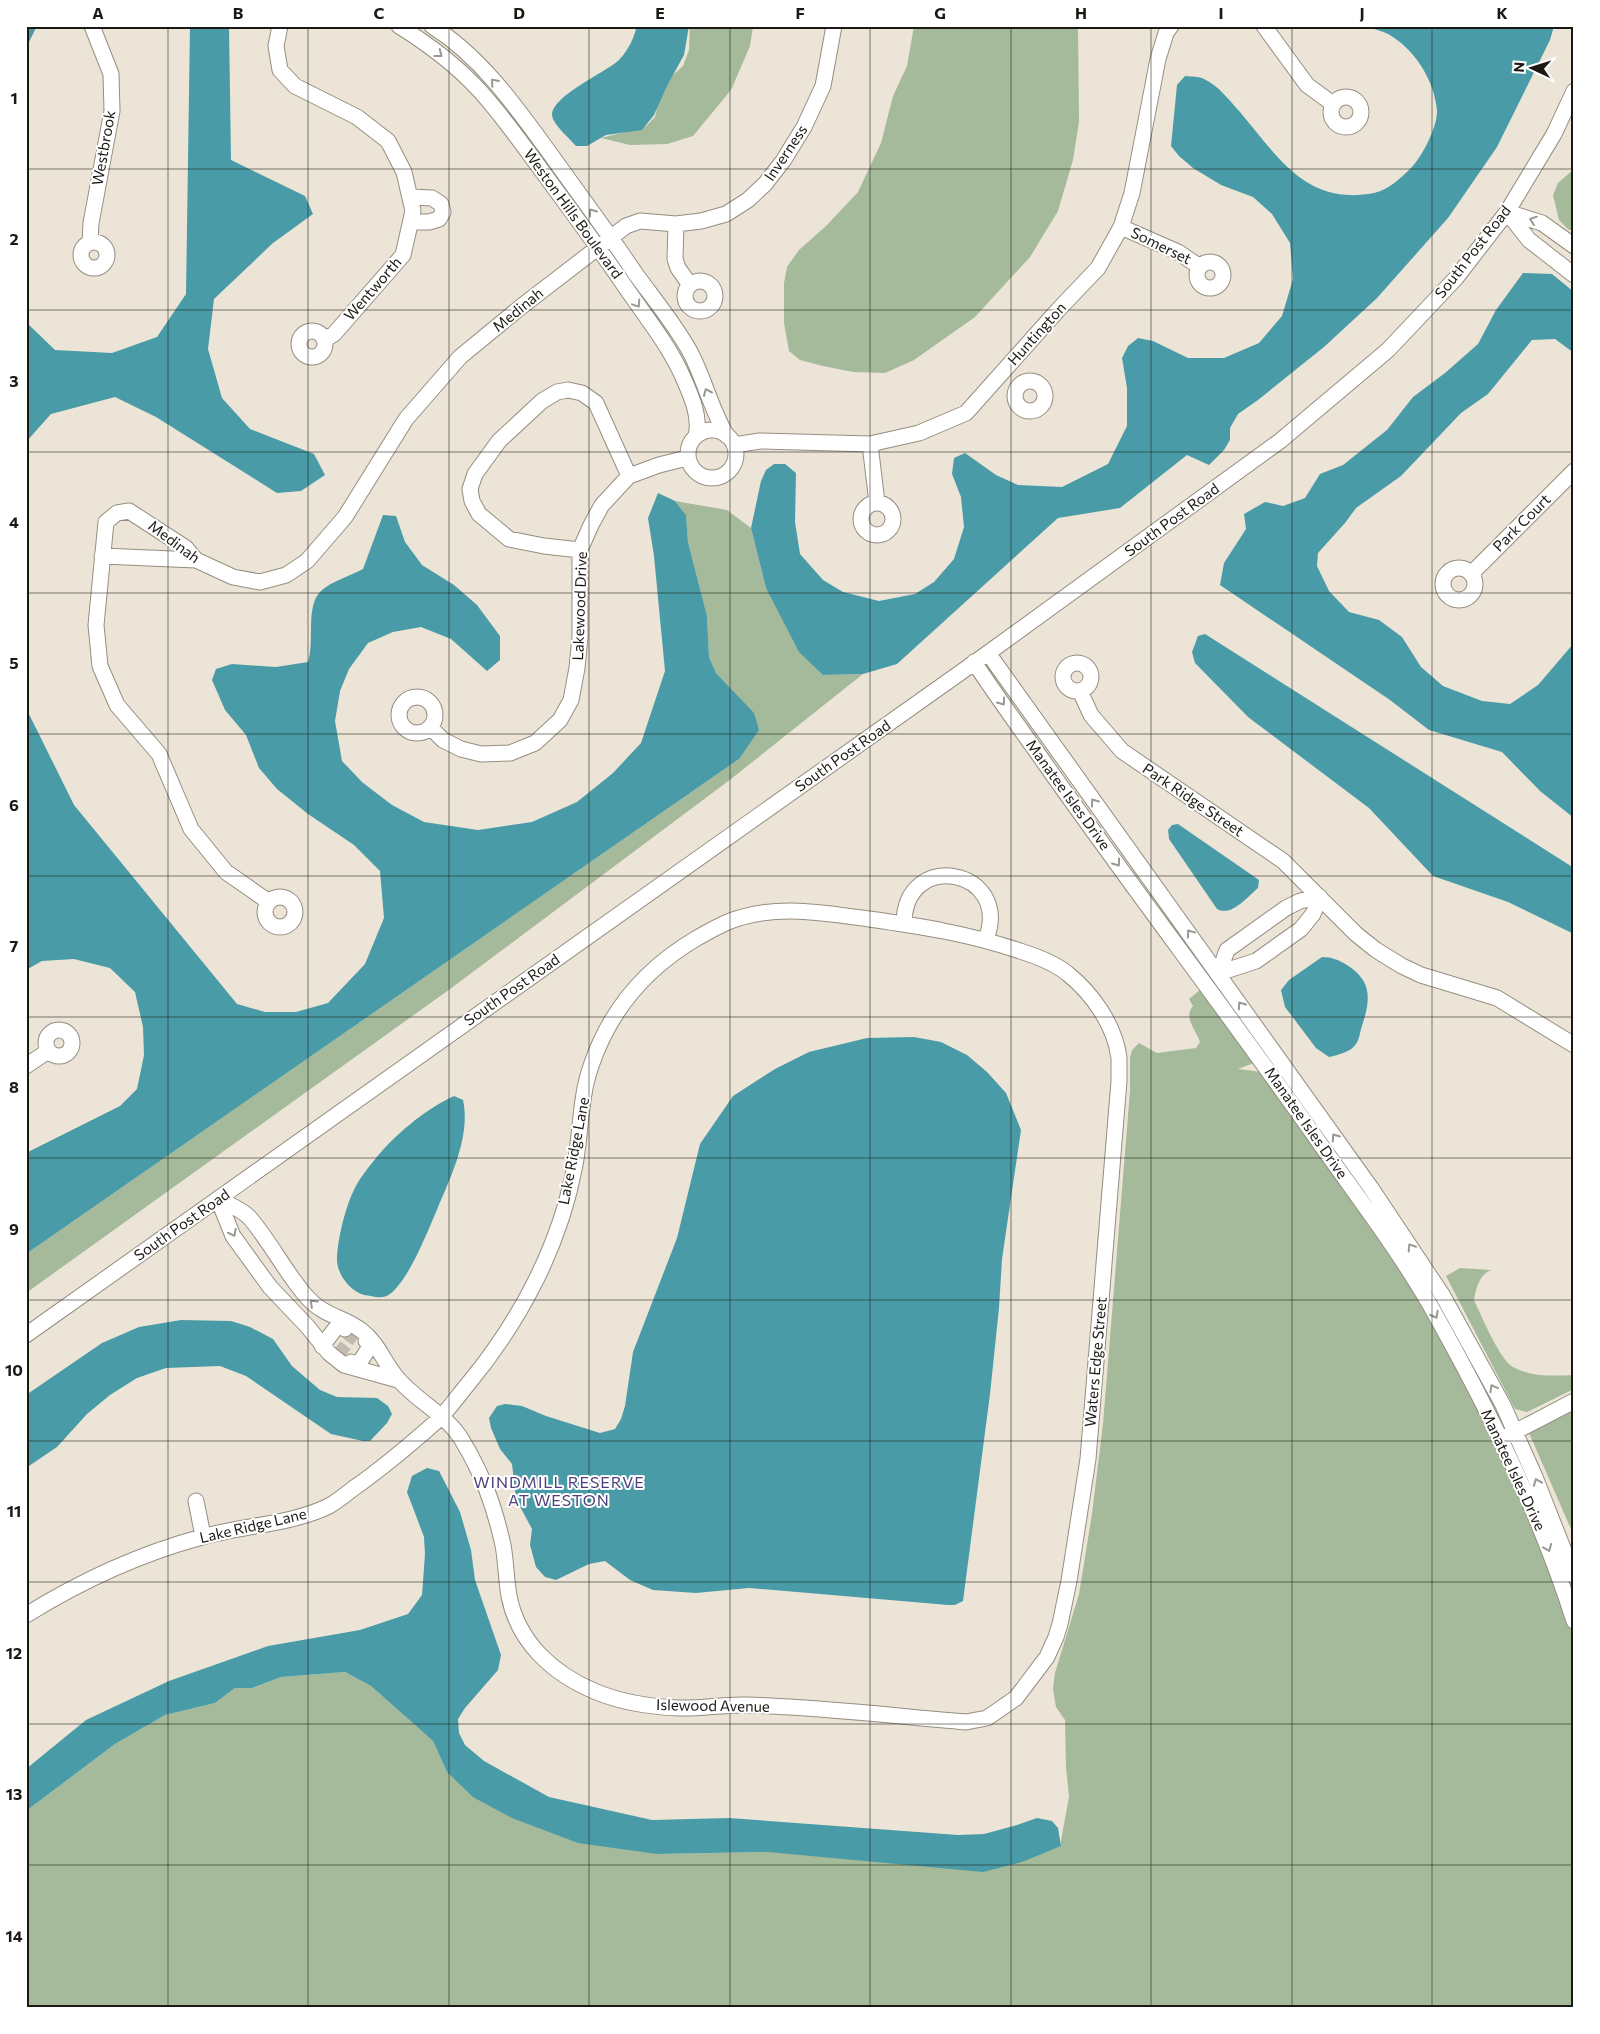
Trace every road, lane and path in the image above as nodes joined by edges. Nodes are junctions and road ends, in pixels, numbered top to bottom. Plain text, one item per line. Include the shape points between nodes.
1 (92, 26) edge
2 (280, 26) edge
3 (399, 26) edge
4 (432, 26) edge
5 (834, 26) edge
6 (1171, 26) edge
7 (1264, 26) edge
8 (1574, 91) edge
9 (1333, 104) dead end
10 (410, 197) junction
11 (1507, 212) junction
12 (411, 222) junction
13 (676, 224) junction
14 (1121, 227) junction
15 (612, 239) junction
16 (1529, 240) junction
17 (90, 243) dead end
18 (1574, 246) edge
19 (598, 247) junction
20 (1574, 265) edge
21 (1200, 267) dead end
22 (1574, 275) edge
23 (690, 285) dead end
24 (324, 340) dead end
25 (1001, 374) junction
26 (1018, 388) dead end
27 (696, 436) junction
28 (731, 441) junction
29 (870, 444) junction
30 (687, 458) junction
31 (1574, 471) edge
32 (629, 476) junction
33 (877, 503) dead end
34 (580, 550) junction
35 (102, 556) junction
36 (196, 560) junction
37 (1471, 574) dead end
38 (988, 653) junction
39 (974, 662) junction
40 (1080, 691) dead end
41 (430, 727) dead end
42 (1320, 897) junction
43 (269, 902) dead end
44 (1276, 916) junction
45 (904, 924) junction
46 (1290, 937) junction
47 (986, 939) junction
48 (1219, 973) junction
49 (1206, 985) junction
50 (1112, 1032) joint
51 (1574, 1046) edge
52 (48, 1051) dead end
53 (26, 1066) edge
54 (1363, 1177) junction
55 (1350, 1186) junction
56 (218, 1199) junction
57 (349, 1331) junction
58 (26, 1335) edge
59 (373, 1342) junction
60 (334, 1349) junction
61 (356, 1368) junction
62 (398, 1380) junction
63 (1574, 1401) edge
64 (441, 1416) junction
65 (1508, 1435) junction
66 (196, 1501) dead end
67 (204, 1536) junction
68 (1574, 1576) edge
69 (26, 1615) edge
70 (1574, 1621) edge
71 (1030, 1682) joint

1 - 17 street, Westbrook via 111,74 112,111
2 - 10 street, Wentworth via 276,46 280,70 295,86 357,117 388,141 404,172
3 -> 19 street, Weston Hills Boulevard via 445,59 479,90 518,137
15 -> 4 street, Weston Hills Boulevard via 494,81 465,51
5 - 13 street, Inverness via 823,86 804,128 784,161 748,200 726,214
6 - 14 street, Huntington via 1158,59 1132,193
7 - 9 street via 1308,85
8 - 11 street, South Post Road via 1554,134
10 - 12 street, Wentworth
10 - 12 street via 432,198 441,204 443,212 439,219
11 - 16 street
18 -> 11 street via 1542,223
11 - 38 street, South Post Road via 1456,278 1388,350 1280,441
12 - 24 street, Wentworth via 403,255 334,334
13 - 15 street, Inverness via 640,221 626,226
13 - 23 street via 675,259
14 - 21 street, Somerset via 1178,252
14 - 25 street, Huntington via 1098,268
15 - 19 street, Inverness
28 -> 15 street, Weston Hills Boulevard via 719,424 690,350
16 - 20 street via 1558,253
16 - 22 street
19 -> 27 street, Weston Hills Boulevard via 682,374 695,409
19 - 36 street, Medinah via 460,358 406,419 345,517 307,562 286,575 260,582 234,577
25 - 26 street
25 - 29 street, Huntington via 966,413 919,433
27 - 28 street via 713,430
27 - 30 street via 688,447
28 - 29 street, Huntington
28 - 30 street via 736,458 734,464 729,472 718,478 711,479 696,473
29 - 33 street
30 - 32 street, Lakewood Drive
31 - 37 street, Park Court
32 - 34 street, Lakewood Drive via 602,505
32 - 34 street via 596,403 582,393 568,390 542,401 499,441 475,474 470,489 472,501 479,514 509,539
34 - 41 street, Lakewood Drive via 577,668 571,700 560,720 535,743 510,753 481,754 461,749 443,740
35 - 36 street
35 - 36 street, Medinah via 106,522 116,513 129,511 186,548
35 - 43 street, Medinah via 96,625 100,666 117,705 159,754 191,829 226,872
38 - 39 street, South Post Road
48 -> 38 street, Manatee Isles Drive
39 -> 49 street, Manatee Isles Drive
39 - 56 street, South Post Road
40 - 42 street, Park Ridge Street via 1091,715 1122,751 1283,861
42 - 44 street via 1300,901
42 - 46 street via 1314,914
42 - 51 street, Park Ridge Street via 1356,934 1402,966 1497,998
44 - 46 street
44 - 48 street via 1227,950
45 - 47 street, Lake Ridge Lane
45 - 47 street via 906,904 917,887 935,876 955,876 974,884 987,900 991,920
45 - 64 street, Lake Ridge Lane via 789,910 738,918 677,950 649,972 624,1000 590,1067 575,1165 551,1247 520,1312 491,1356
46 - 48 street via 1256,961
47 - 50 street, Lake Ridge Lane via 1036,956 1067,973 1095,1001
48 - 49 street
54 -> 48 street, Manatee Isles Drive
49 - 55 street, Manatee Isles Drive
50 - 71 street, Waters Edge Street via 1119,1081 1088,1459 1058,1631 1047,1657
52 - 53 street
54 - 55 street
65 -> 54 street, Manatee Isles Drive via 1503,1405 1443,1296
55 -> 65 street, Manatee Isles Drive via 1390,1242
57 -> 56 street via 306,1296 247,1216
56 - 58 street, South Post Road
56 -> 60 street via 233,1236 270,1287
57 - 59 street
57 - 59 street via 362,1331
57 - 60 street
59 - 61 street
59 - 62 street
60 - 61 street
60 - 61 street via 329,1353 344,1365
61 - 62 street
62 - 64 street, Islewood Avenue
63 - 65 street
64 - 67 street, Lake Ridge Lane via 382,1469 332,1505 304,1516
64 - 71 street, Islewood Avenue via 460,1437 487,1486 504,1548 510,1598 521,1629 543,1660 596,1692 646,1705 680,1708 744,1705 966,1722 987,1718 1003,1708
68 -> 65 street, Manatee Isles Drive via 1535,1476
65 -> 70 street, Manatee Isles Drive
66 - 67 street
67 - 69 street, Lake Ridge Lane via 144,1555 95,1576

